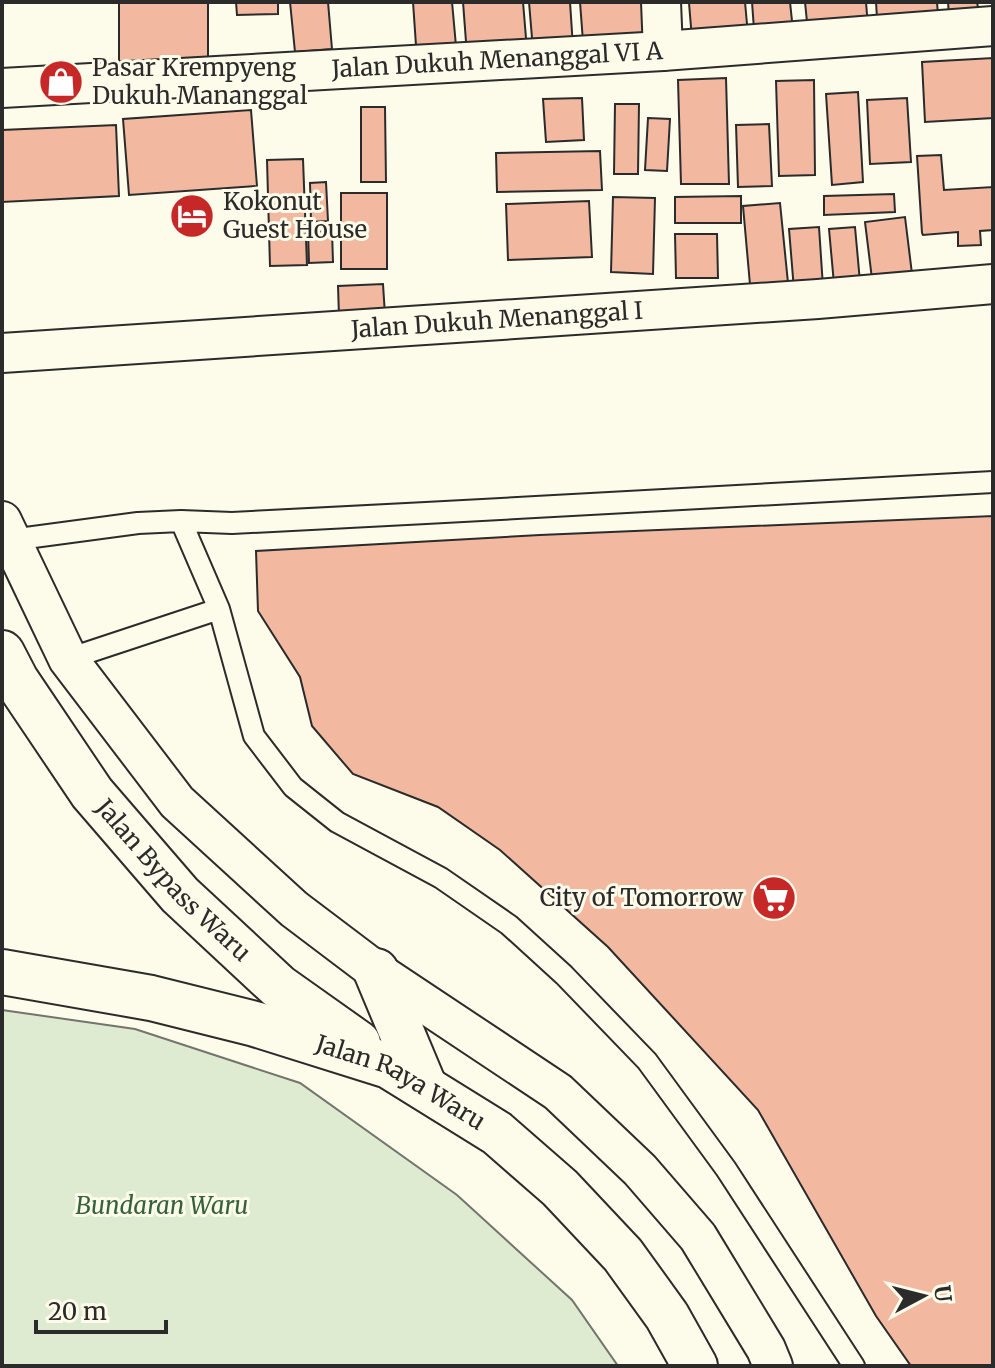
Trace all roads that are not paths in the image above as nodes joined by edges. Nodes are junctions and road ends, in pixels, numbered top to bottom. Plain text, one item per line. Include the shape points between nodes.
1 (661, 2) edge
2 (993, 26) edge
3 (663, 51) junction
4 (2, 88) edge
5 (993, 284) edge
6 (2, 353) edge
7 (993, 482) edge
8 (181, 521) junction
9 (6, 531) edge
10 (219, 609) junction
11 (2, 653) edge
12 (68, 659) junction
13 (376, 971) junction
14 (2, 972) edge
15 (407, 1077) junction
16 (695, 1366) edge
17 (773, 1366) edge
18 (854, 1366) edge

1 - 3 street
2 - 3 street, Jalan Dukuh Menanggal VI A
3 - 4 street, Jalan Dukuh Menanggal VI A
5 - 6 street, Jalan Dukuh Menanggal I
7 - 8 lane
8 - 9 lane
8 - 10 lane
9 - 12 street
10 - 12 lane
10 - 18 lane via 254,736 293,787 337,822 452,885 509,925 564,975 647,1061 726,1169
11 - 15 highway, Jalan Bypass Waru via 92,793 180,895 279,987
12 - 13 street via 177,802 294,909
13 - 15 highway
13 - 17 street via 558,1092 640,1170 698,1237
14 - 15 highway, Jalan Raya Waru via 151,998 255,1024
15 - 16 highway, Jalan Raya Waru via 497,1133 560,1188 623,1255

